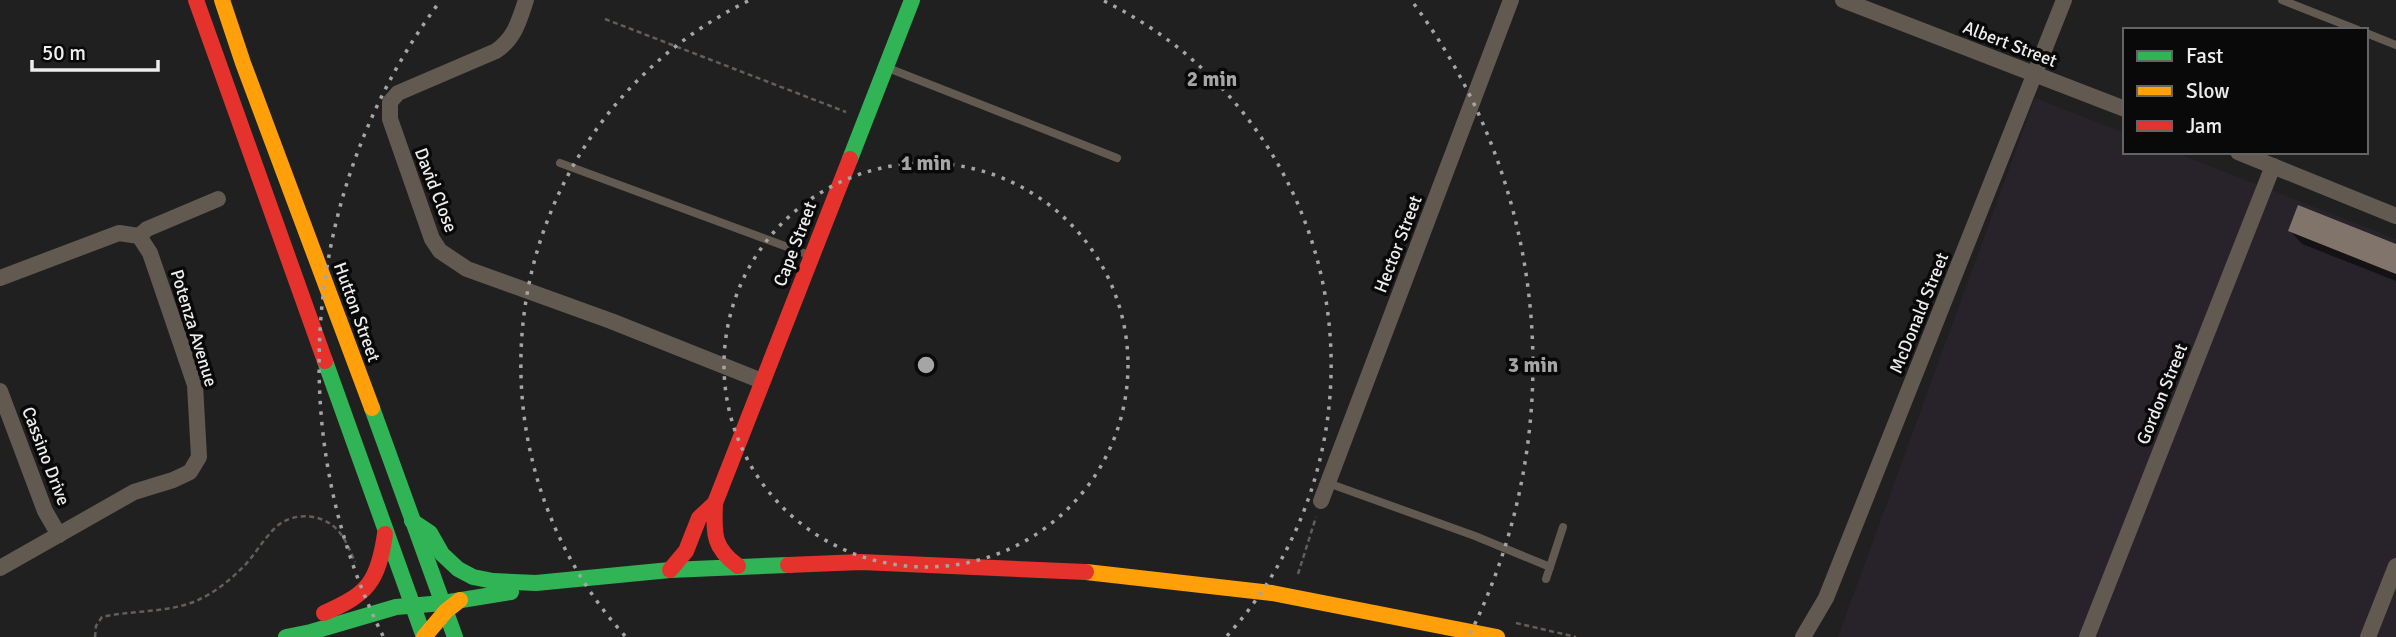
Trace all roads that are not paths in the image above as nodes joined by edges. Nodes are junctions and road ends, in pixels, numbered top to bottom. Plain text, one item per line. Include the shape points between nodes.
1 (196, 0) edge
2 (222, 0) edge
3 (526, 0) edge
4 (912, 0) edge
5 (1511, 0) edge
6 (1843, 0) edge
7 (2064, 0) edge
8 (2282, 0) edge
9 (2353, 28) edge
10 (2368, 34) edge
11 (2396, 45) edge
12 (886, 67) junction
13 (2035, 74) junction
14 (2123, 108) edge
15 (2243, 154) edge
16 (1118, 158) dead end
17 (560, 163) dead end
18 (2273, 166) junction
19 (218, 199) dead end
20 (2396, 216) edge
21 (139, 236) junction
22 (811, 256) junction
23 (0, 278) edge
24 (762, 381) junction
25 (0, 391) edge
26 (1328, 483) junction
27 (1321, 501) road end
28 (715, 503) junction
29 (412, 521) junction
30 (1563, 527) dead end
31 (385, 534) junction
32 (59, 535) junction
33 (738, 566) junction
34 (1550, 567) junction
35 (0, 568) edge
36 (670, 570) junction
37 (2394, 574) edge
38 (1546, 579) dead end
39 (536, 583) junction
40 (412, 606) junction
41 (443, 610) junction
42 (454, 633) edge
43 (291, 635) edge
44 (424, 637) edge
45 (1497, 637) edge
46 (1803, 637) edge
47 (2087, 637) edge
48 (2368, 637) edge

1 - 31 main road
2 - 29 main road, Hutton Street
3 - 24 street, David Close via 507,44 398,93 390,102 390,119 432,239 440,251 467,269
4 - 12 main road, Cape Street
5 - 26 street, Hector Street
6 - 13 street, Albert Street
7 - 13 street, McDonald Street
8 - 9 lane
10 - 11 lane
12 - 16 lane
12 - 22 main road, Cape Street
13 - 14 street, Albert Street
13 - 46 street, McDonald Street via 1826,598
15 - 18 street
17 - 22 lane
18 - 20 street
18 - 47 street, Gordon Street
19 - 21 street
21 - 23 street via 119,233
21 - 32 street, Potenza Avenue via 150,253 195,385 199,457 190,472 134,492
22 - 24 main road, Cape Street
24 - 28 main road, Cape Street
25 - 32 street, Cassino Drive via 45,511
26 - 27 street, Hector Street
26 - 34 lane
28 - 33 main road, Cape Street via 718,549
28 - 36 main road, Cape Street via 699,518 686,551
29 - 39 main road via 430,533 458,569 473,577
29 - 41 main road, Hutton Street
30 - 34 lane
31 - 40 main road
31 - 43 main road via 376,578 365,592 307,619
32 - 35 street, Potenza Avenue
33 - 36 main road
33 - 45 main road via 861,562 1077,571 1272,593
34 - 38 lane
36 - 39 main road
37 - 48 street
39 - 41 main road via 517,591 460,600
40 - 41 main road
40 - 43 main road
40 - 44 main road
41 - 42 main road, Hutton Street
41 - 44 main road

